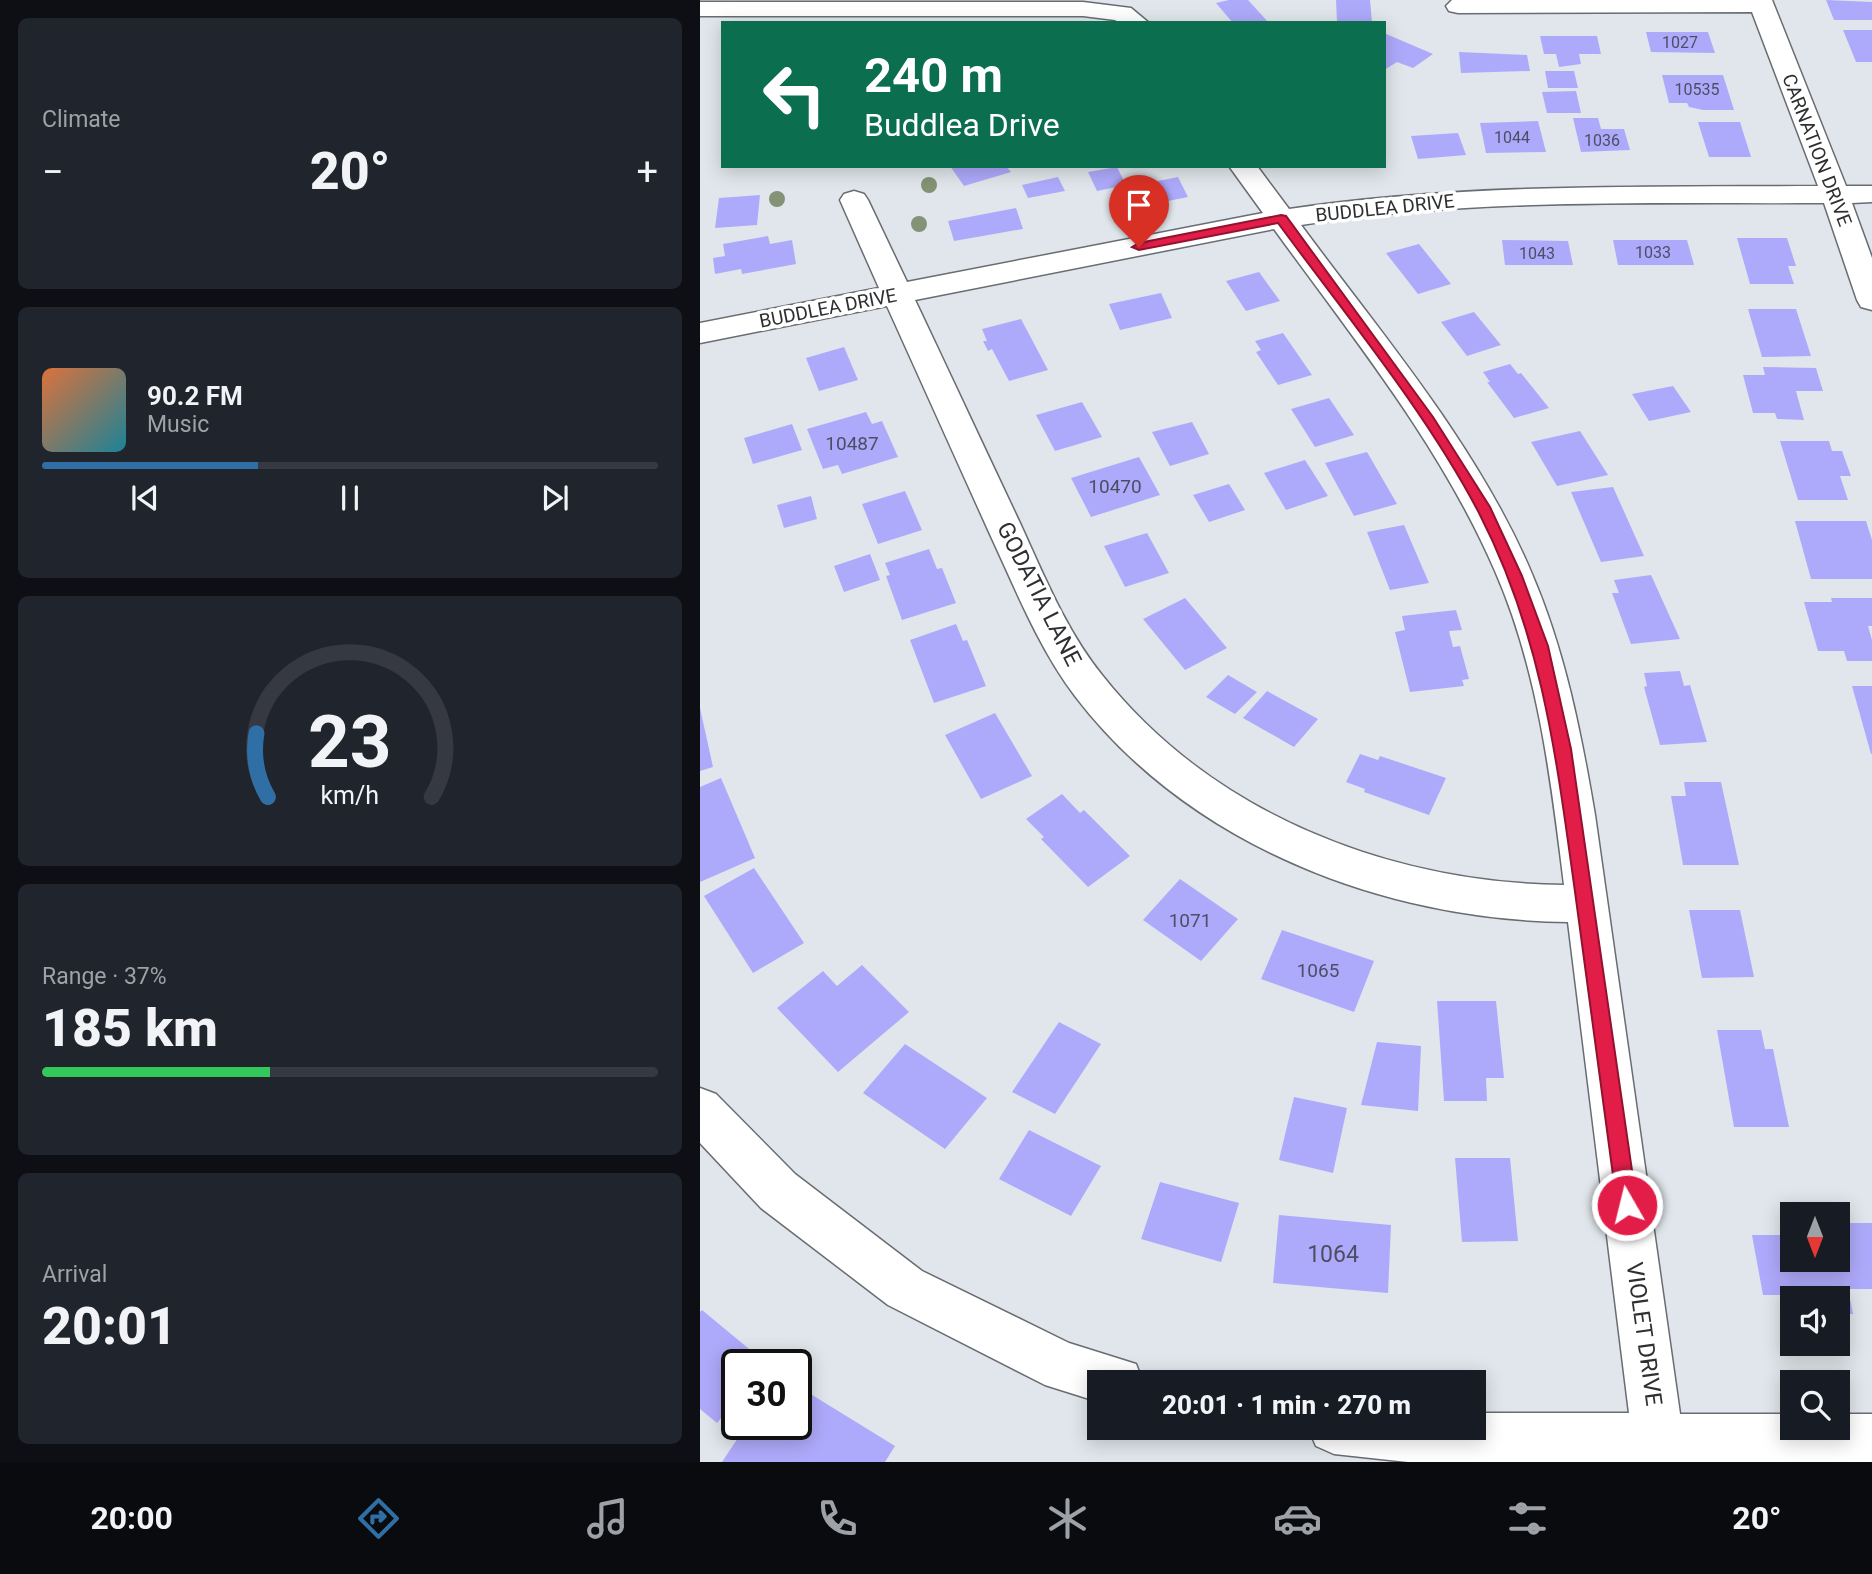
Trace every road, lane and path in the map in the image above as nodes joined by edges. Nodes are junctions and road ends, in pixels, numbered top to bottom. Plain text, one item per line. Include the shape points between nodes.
1 (1761, 3) edge
2 (1458, 6) dead end
3 (700, 9) edge
4 (1134, 21) edge
5 (1244, 168) edge
6 (1835, 194) junction
7 (1872, 194) edge
8 (855, 200) dead end
9 (1281, 219) junction
10 (898, 294) junction
11 (1872, 300) edge
12 (700, 333) edge
13 (1587, 904) junction
14 (700, 1110) edge
15 (1087, 1374) edge
16 (1454, 1440) edge
17 (1872, 1440) edge
18 (1659, 1451) edge

1 - 2 street
1 - 6 street, CARNATION DRIVE
3 - 4 street via 1083,9 1122,13
5 - 9 street, VIOLET DRIVE
6 - 7 street, BUDDLEA DRIVE
6 - 9 street, BUDDLEA DRIVE via 1507,197
6 - 11 street, CARNATION DRIVE
8 - 10 street, GODATIA LANE
9 - 10 street, BUDDLEA DRIVE
9 - 13 street, VIOLET DRIVE via 1436,431 1485,511 1515,576 1541,646 1558,723
10 - 12 street, BUDDLEA DRIVE
10 - 13 street, GODATIA LANE via 1070,663 1112,716 1166,766 1223,809 1290,845 1363,873 1518,902
13 - 18 street, VIOLET DRIVE
14 - 15 street via 778,1191 905,1288 1063,1367
16 - 18 street
17 - 18 street

